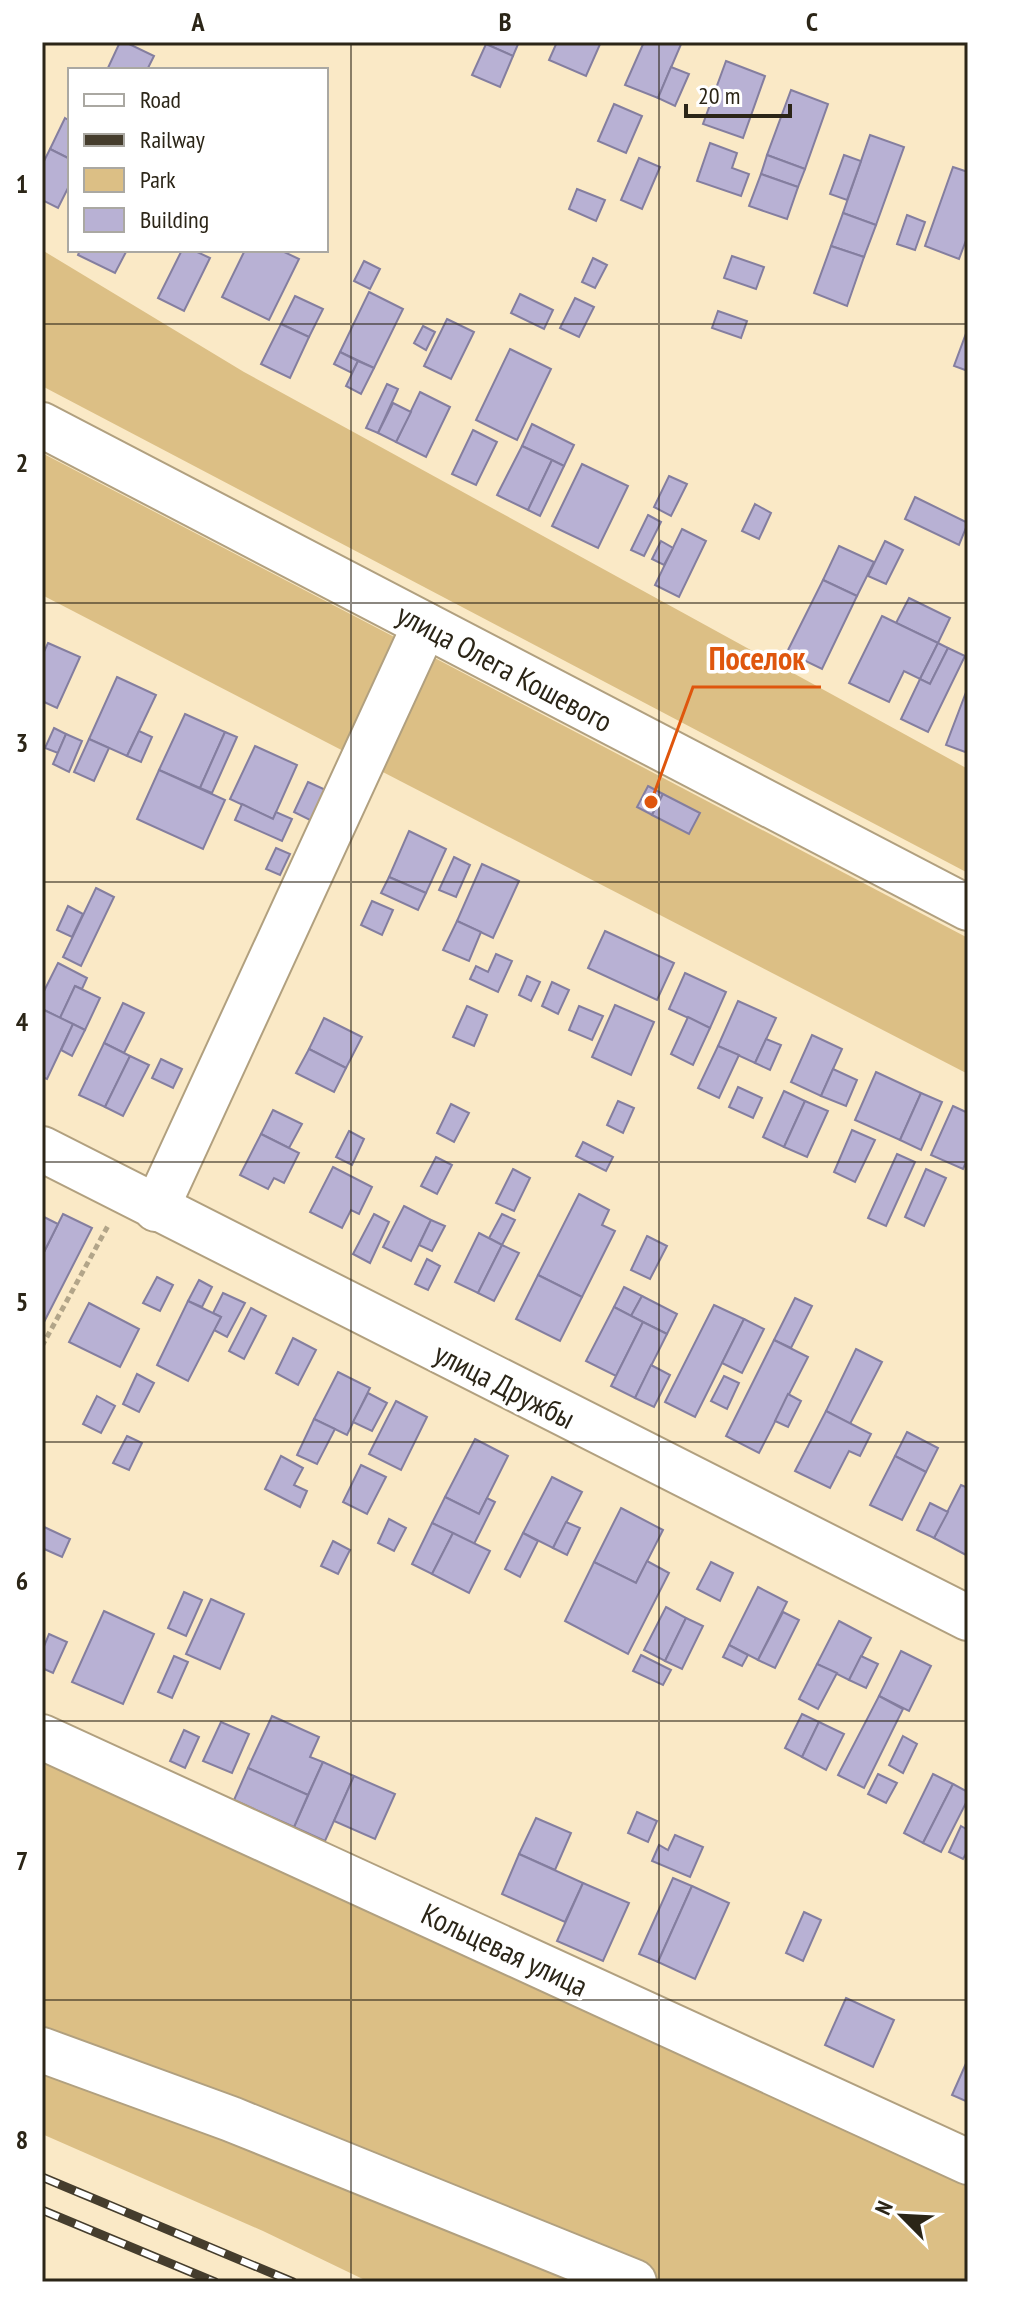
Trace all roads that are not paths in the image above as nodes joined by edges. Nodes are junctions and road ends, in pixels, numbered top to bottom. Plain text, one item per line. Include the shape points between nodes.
1 (42, 425) edge
2 (425, 625) junction
3 (968, 908) edge
4 (42, 1149) edge
5 (141, 1201) junction
6 (968, 1618) edge
7 (42, 1737) edge
8 (42, 2050) edge
9 (968, 2162) edge
10 (634, 2282) edge

1 - 2 street, улица Олега Кошевого
2 - 3 street, улица Олега Кошевого
2 - 5 street
4 - 5 street, улица Дружбы
5 - 6 street, улица Дружбы
7 - 9 street, Кольцевая улица
8 - 10 street via 231,2119

